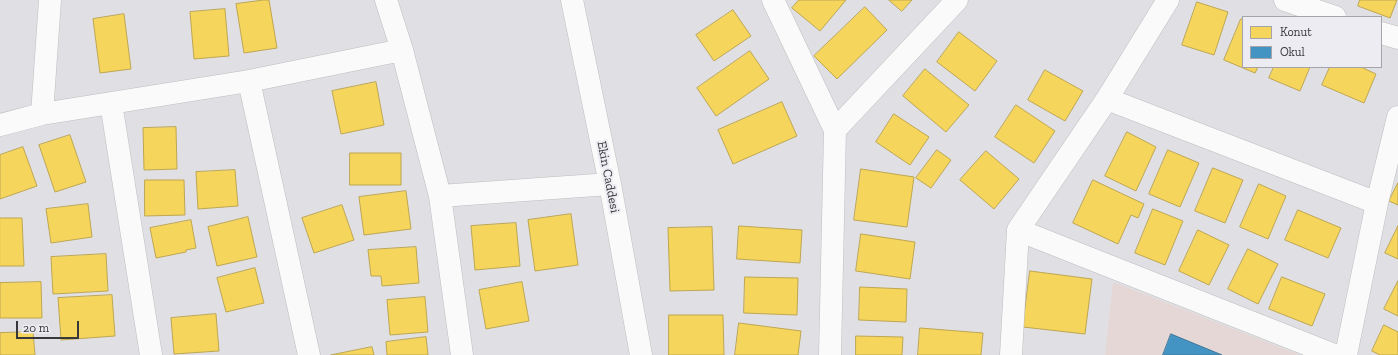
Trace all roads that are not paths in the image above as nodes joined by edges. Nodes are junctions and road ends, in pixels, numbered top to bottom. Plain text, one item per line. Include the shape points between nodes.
1 (50, 0) edge
2 (386, 0) edge
3 (772, 0) edge
4 (957, 0) edge
5 (1168, 0) edge
6 (1285, 0) edge
7 (577, 3) edge
8 (1332, 16) edge
9 (1382, 33) edge
10 (1398, 38) edge
11 (402, 50) junction
12 (250, 81) junction
13 (1107, 99) junction
14 (111, 103) junction
15 (42, 114) junction
16 (1398, 121) edge
17 (0, 125) edge
18 (835, 130) junction
19 (610, 184) junction
20 (440, 196) junction
21 (1377, 203) junction
22 (1018, 230) junction
23 (151, 355) edge
24 (309, 355) edge
25 (462, 355) edge
26 (641, 355) edge
27 (830, 355) edge
28 (1012, 355) edge
29 (1334, 355) edge
30 (1346, 355) edge

1 - 15 street
2 - 11 street
3 - 18 street
4 - 18 street
5 - 13 street
6 - 8 street
7 - 19 street, Ekin Caddesi
9 - 10 street
11 - 12 street
11 - 20 street
12 - 14 street
12 - 24 street
13 - 21 street
13 - 22 street
14 - 15 street
14 - 23 street
15 - 17 street
16 - 21 street
18 - 27 street
19 - 20 street
19 - 26 street, Ekin Caddesi
20 - 25 street
21 - 30 street
22 - 28 street
22 - 29 street

